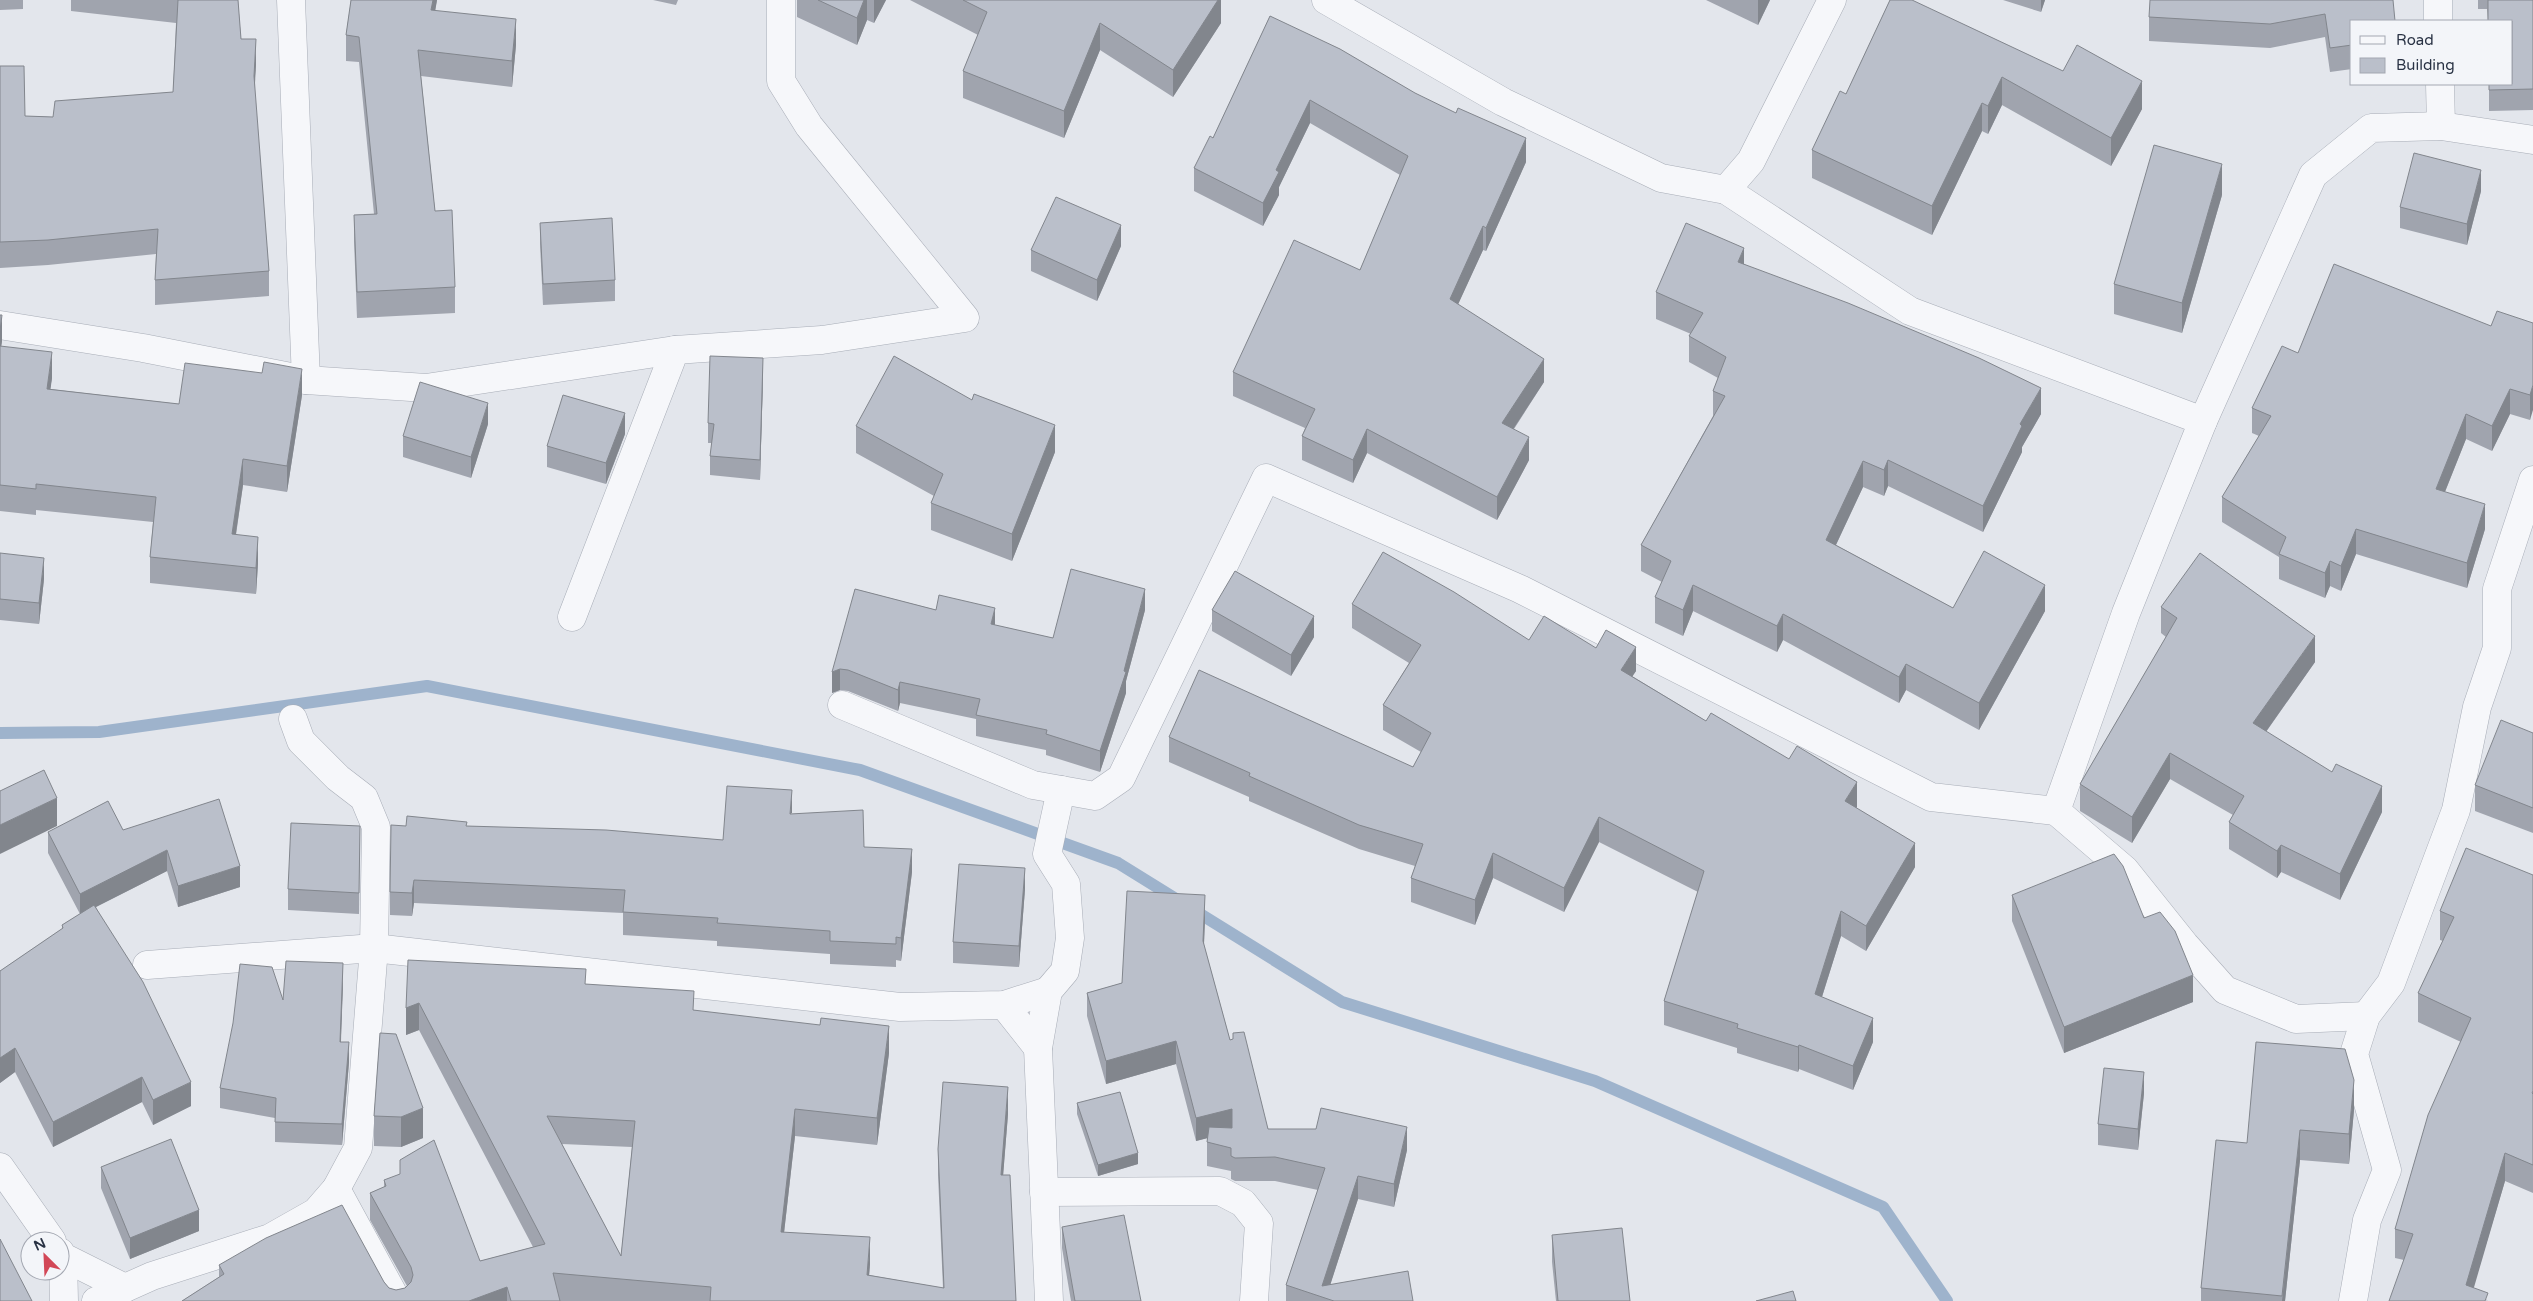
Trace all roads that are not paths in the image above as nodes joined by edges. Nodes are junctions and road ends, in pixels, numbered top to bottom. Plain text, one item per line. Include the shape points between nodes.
1 (291, 0) edge
2 (781, 0) edge
3 (1326, 0) edge
4 (1832, 0) edge
5 (2438, 0) edge
6 (2438, 20) edge
7 (2440, 85) edge
8 (2441, 126) junction
9 (2533, 140) edge
10 (1726, 190) junction
11 (0, 324) edge
12 (675, 350) junction
13 (306, 380) junction
14 (2203, 421) junction
15 (2533, 480) edge
16 (572, 618) dead end
17 (842, 705) dead end
18 (292, 719) dead end
19 (1061, 790) junction
20 (2056, 811) junction
21 (374, 948) junction
22 (147, 965) dead end
23 (1048, 991) junction
24 (1004, 1005) junction
25 (2366, 1016) junction
26 (1038, 1048) junction
27 (0, 1167) edge
28 (336, 1189) junction
29 (1044, 1192) junction
30 (45, 1231) edge
31 (70, 1256) edge
32 (62, 1281) edge
33 (125, 1288) junction
34 (64, 1301) edge
35 (96, 1301) edge
36 (397, 1301) edge
37 (1049, 1301) edge
38 (1254, 1301) edge
39 (2353, 1301) edge

1 - 13 street
2 - 12 street via 781,81 809,126 965,318 822,340
3 - 10 street via 1503,102 1661,178
4 - 10 street via 1750,161
5 - 6 street
7 - 8 street
8 - 9 street
8 - 14 street via 2371,128 2313,175
10 - 14 street via 1910,311
11 - 13 street
12 - 13 street via 426,388
12 - 16 street
14 - 20 street via 2126,613
15 - 25 street via 2497,589 2496,648 2477,707 2456,810 2391,983
17 - 19 street via 1034,785
18 - 21 street via 301,741 338,778 364,798 376,827
19 - 20 street via 1095,796 1121,778 1266,478 1520,589 1931,797
19 - 23 street via 1047,854 1066,884 1070,938 1065,971
20 - 25 street via 2125,870 2225,990 2296,1019
21 - 22 street
21 - 24 street via 900,1007
21 - 28 street via 358,1148
23 - 24 street
23 - 26 street
24 - 26 street
25 - 39 street via 2354,1054 2387,1170 2367,1220
26 - 29 street
27 - 30 street
28 - 33 street via 316,1212 270,1238 152,1276
28 - 36 street
29 - 37 street
29 - 38 street via 1220,1191 1243,1203 1259,1223
31 - 33 street
32 - 34 street
33 - 35 street

